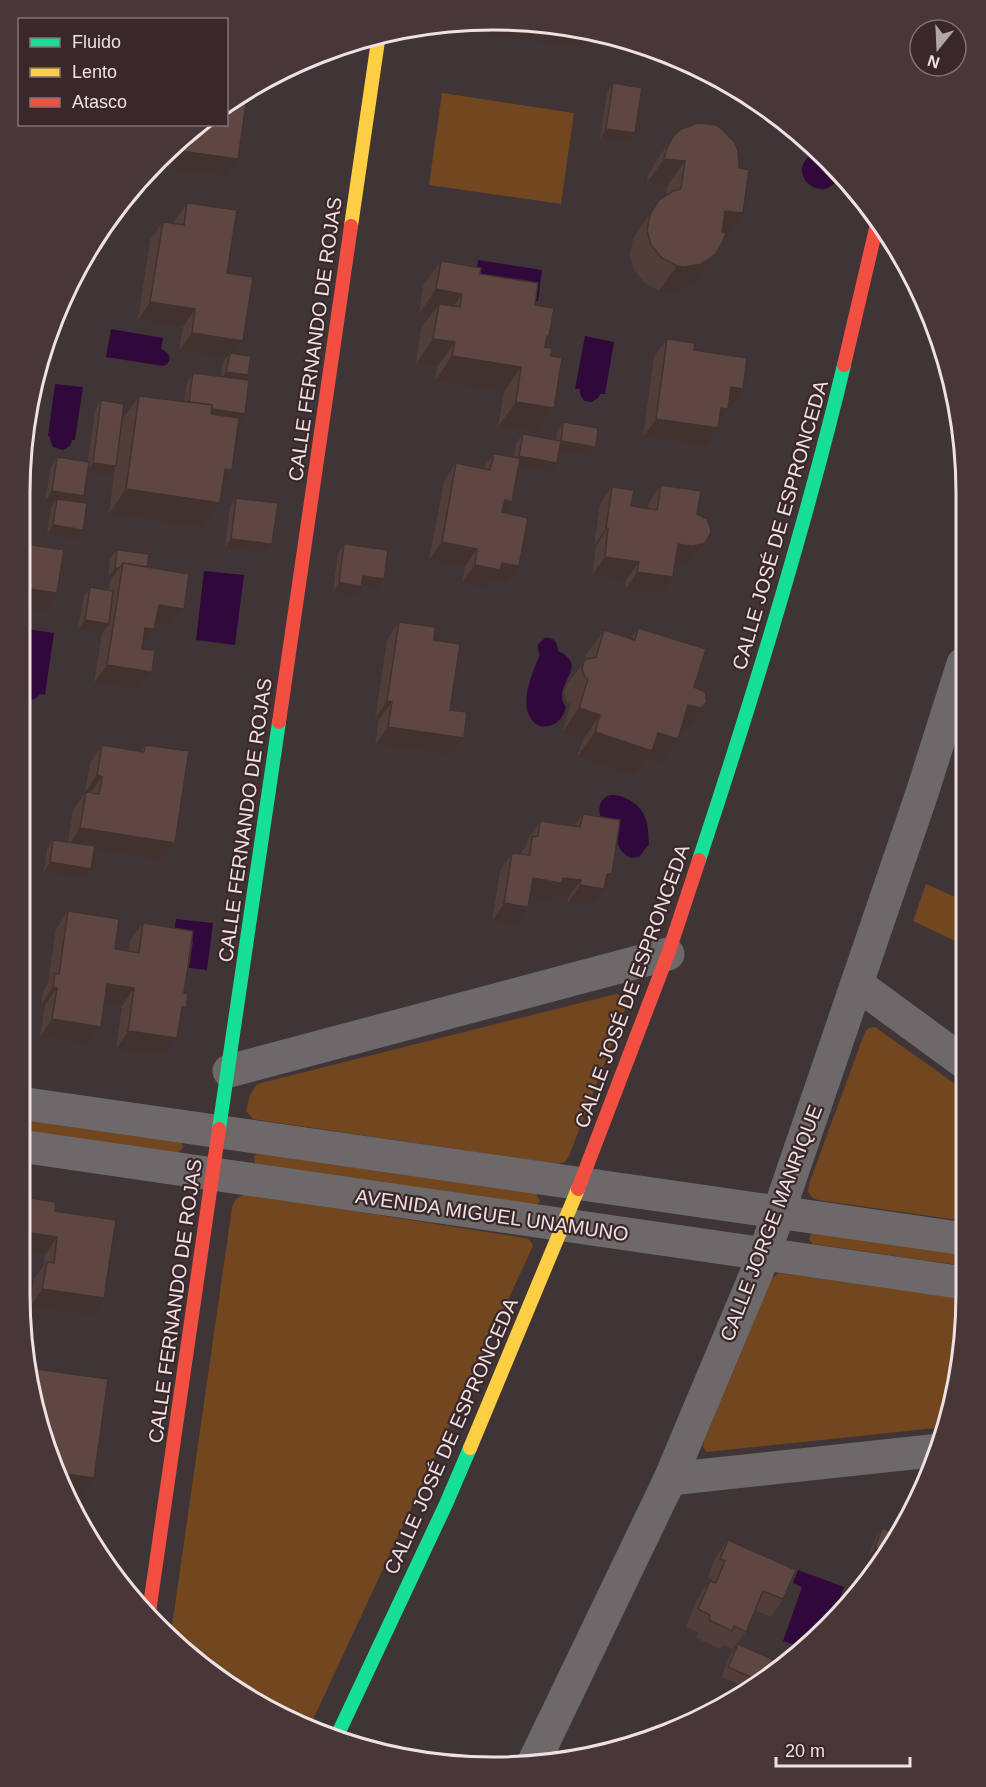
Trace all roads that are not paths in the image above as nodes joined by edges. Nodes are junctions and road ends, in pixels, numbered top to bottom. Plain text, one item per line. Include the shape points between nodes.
1 (377, 45) edge
2 (875, 232) edge
3 (956, 686) edge
4 (668, 954) junction
5 (857, 984) junction
6 (956, 1056) edge
7 (229, 1071) junction
8 (30, 1104) edge
9 (220, 1132) junction
10 (30, 1147) edge
11 (213, 1174) junction
12 (580, 1184) junction
13 (779, 1212) junction
14 (564, 1225) junction
15 (956, 1238) edge
16 (764, 1255) junction
17 (956, 1282) edge
18 (928, 1451) edge
19 (670, 1479) junction
20 (150, 1604) edge
21 (340, 1730) edge
22 (538, 1755) edge

1 - 7 street, CALLE FERNANDO DE ROJAS
2 - 4 street, CALLE JOSÉ DE ESPRONCEDA via 793,563
3 - 5 street, CALLE JORGE MANRIQUE
4 - 7 street
4 - 12 street, CALLE JOSÉ DE ESPRONCEDA
5 - 6 street
5 - 13 street, CALLE JORGE MANRIQUE
7 - 9 street, CALLE FERNANDO DE ROJAS
8 - 9 street
9 - 11 street, CALLE FERNANDO DE ROJAS
9 - 12 street
10 - 11 street, AVENIDA MIGUEL UNAMUNO
11 - 14 street, AVENIDA MIGUEL UNAMUNO
11 - 20 street, CALLE FERNANDO DE ROJAS
12 - 13 street
12 - 14 street, CALLE JOSÉ DE ESPRONCEDA
13 - 15 street
13 - 16 street, CALLE JORGE MANRIQUE
14 - 16 street, AVENIDA MIGUEL UNAMUNO
14 - 21 street, CALLE JOSÉ DE ESPRONCEDA via 446,1504
16 - 17 street, AVENIDA MIGUEL UNAMUNO
16 - 19 street, CALLE JORGE MANRIQUE
18 - 19 street
19 - 22 street, CALLE JORGE MANRIQUE

